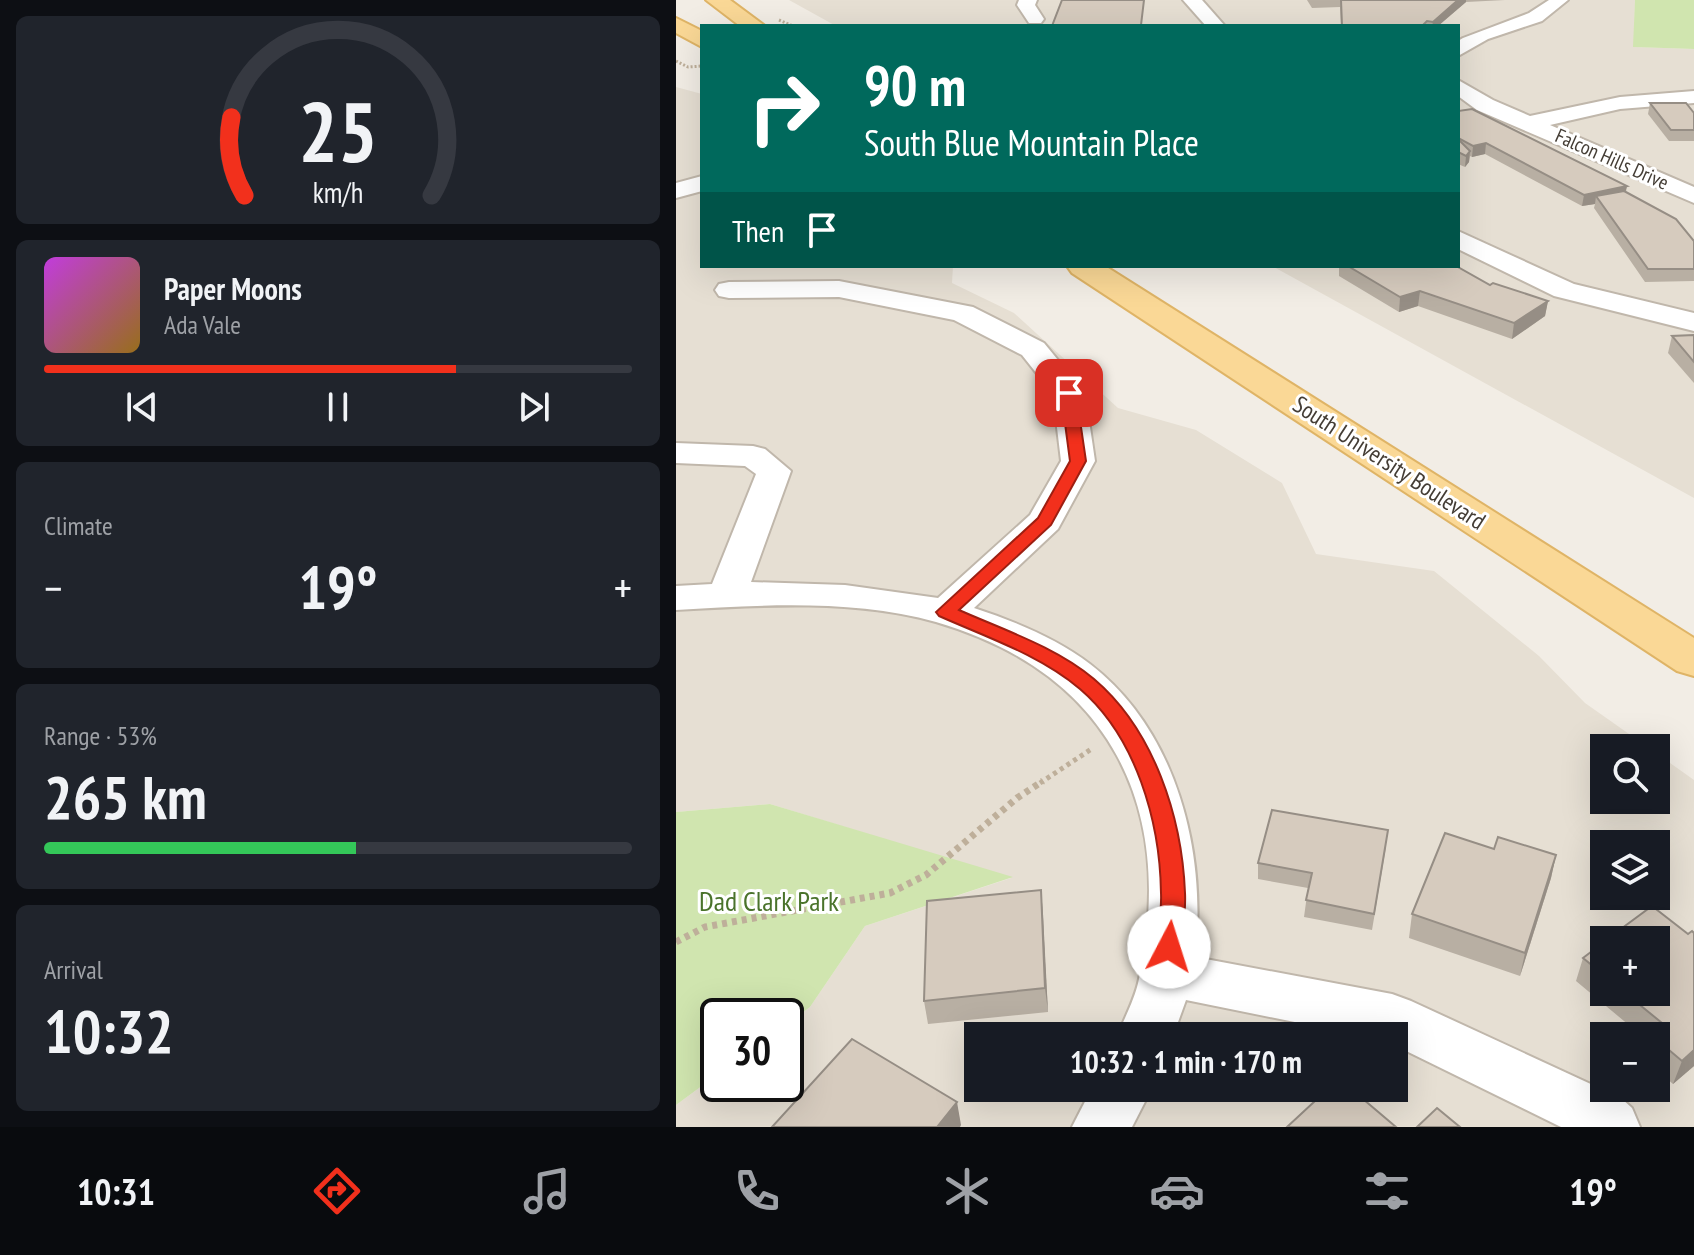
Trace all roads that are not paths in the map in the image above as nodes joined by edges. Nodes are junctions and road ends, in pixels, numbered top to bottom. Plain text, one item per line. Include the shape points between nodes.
1 (716, 0) edge
2 (1028, 0) edge
3 (1192, 0) edge
4 (1559, 0) edge
5 (1035, 19) dead end
6 (676, 24) edge
7 (751, 24) edge
8 (1214, 24) edge
9 (700, 39) edge
10 (1460, 49) edge
11 (1460, 87) edge
12 (1694, 97) edge
13 (1530, 123) junction
14 (700, 184) edge
15 (676, 191) edge
16 (1694, 196) edge
17 (1460, 240) edge
18 (1086, 268) edge
19 (729, 290) dead end
20 (1694, 322) edge
21 (676, 453) edge
22 (727, 595) junction
23 (676, 598) edge
24 (946, 612) junction
25 (1694, 660) edge
26 (1166, 974) junction
27 (1150, 1022) edge
28 (1115, 1102) edge
29 (1101, 1127) edge
30 (1611, 1127) edge

1 - 7 main road
2 - 5 street
3 - 8 street
4 - 10 street via 1544,14
6 - 9 main road
11 - 13 street, Falcon Hills Drive via 1485,105
12 - 13 street, Falcon Hills Drive via 1620,103
13 - 16 street, Falcon Hills Drive
14 - 15 street
17 - 20 street via 1564,290
18 - 25 main road, South University Boulevard
19 - 24 street via 839,289 963,313 1033,349 1069,393 1078,461 1045,521
21 - 22 street via 753,456 774,471
22 - 23 street
22 - 24 street via 813,594
24 - 26 street via 1047,656 1088,685 1127,732 1151,781 1167,832 1173,894
26 - 27 street
26 - 30 street via 1392,1018 1600,1117
28 - 29 street

